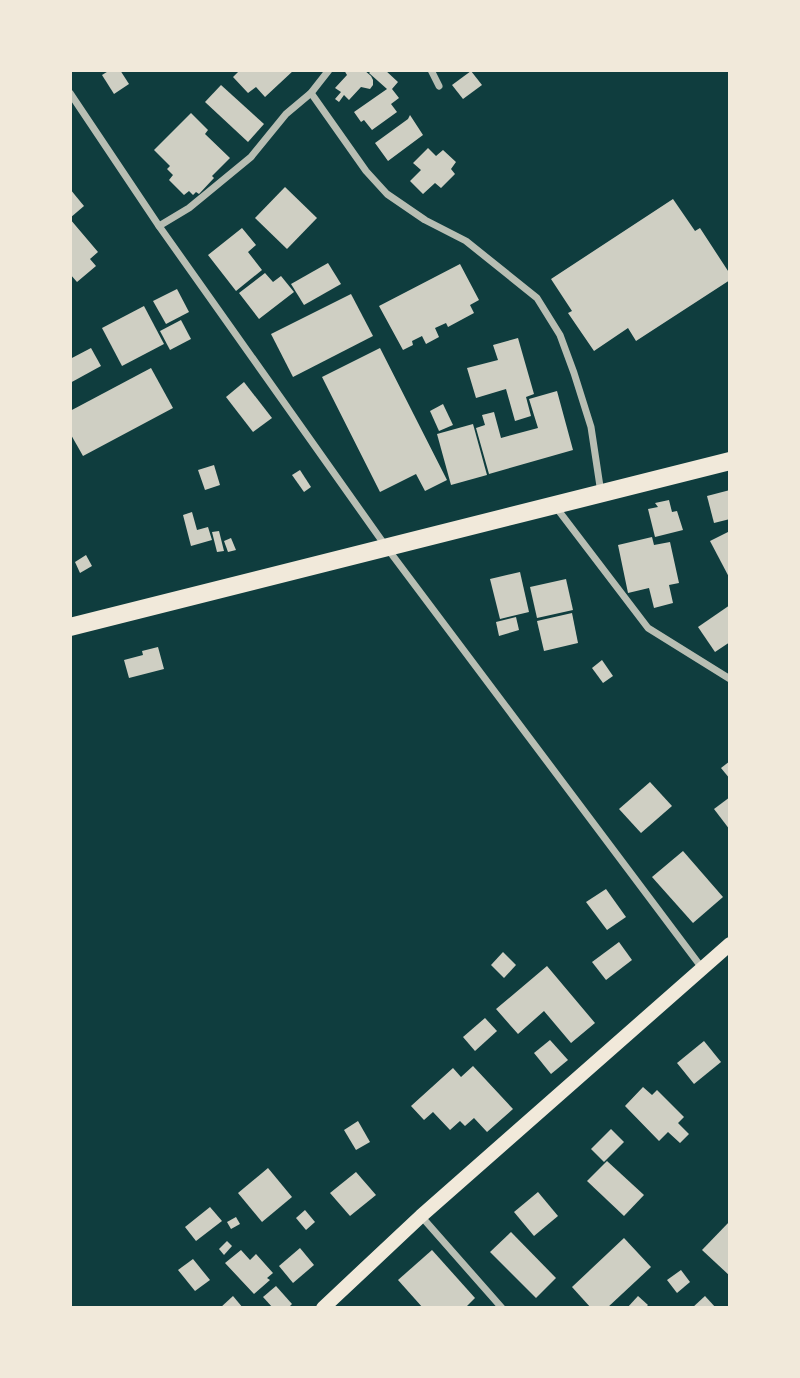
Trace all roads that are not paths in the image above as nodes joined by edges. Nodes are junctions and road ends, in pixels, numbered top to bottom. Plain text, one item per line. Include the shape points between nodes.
1 (329, 70) edge
2 (430, 70) edge
3 (439, 86) dead end
4 (70, 93) edge
5 (311, 93) junction
6 (159, 226) junction
7 (730, 461) edge
8 (602, 494) junction
9 (555, 506) junction
10 (387, 548) junction
11 (70, 627) edge
12 (730, 679) edge
13 (730, 944) edge
14 (703, 968) junction
15 (421, 1216) junction
16 (323, 1308) edge
17 (502, 1308) edge

1 - 5 street
2 - 3 street
4 - 6 street
5 - 6 street via 286,114 251,157 189,208
5 - 8 street via 387,194 466,241 537,298 560,335 575,373 591,427
6 - 10 street
7 - 8 main road
8 - 9 main road
9 - 10 main road
9 - 12 street via 648,628
10 - 11 main road
10 - 14 street
13 - 14 main road
14 - 15 main road
15 - 16 main road
15 - 17 street

